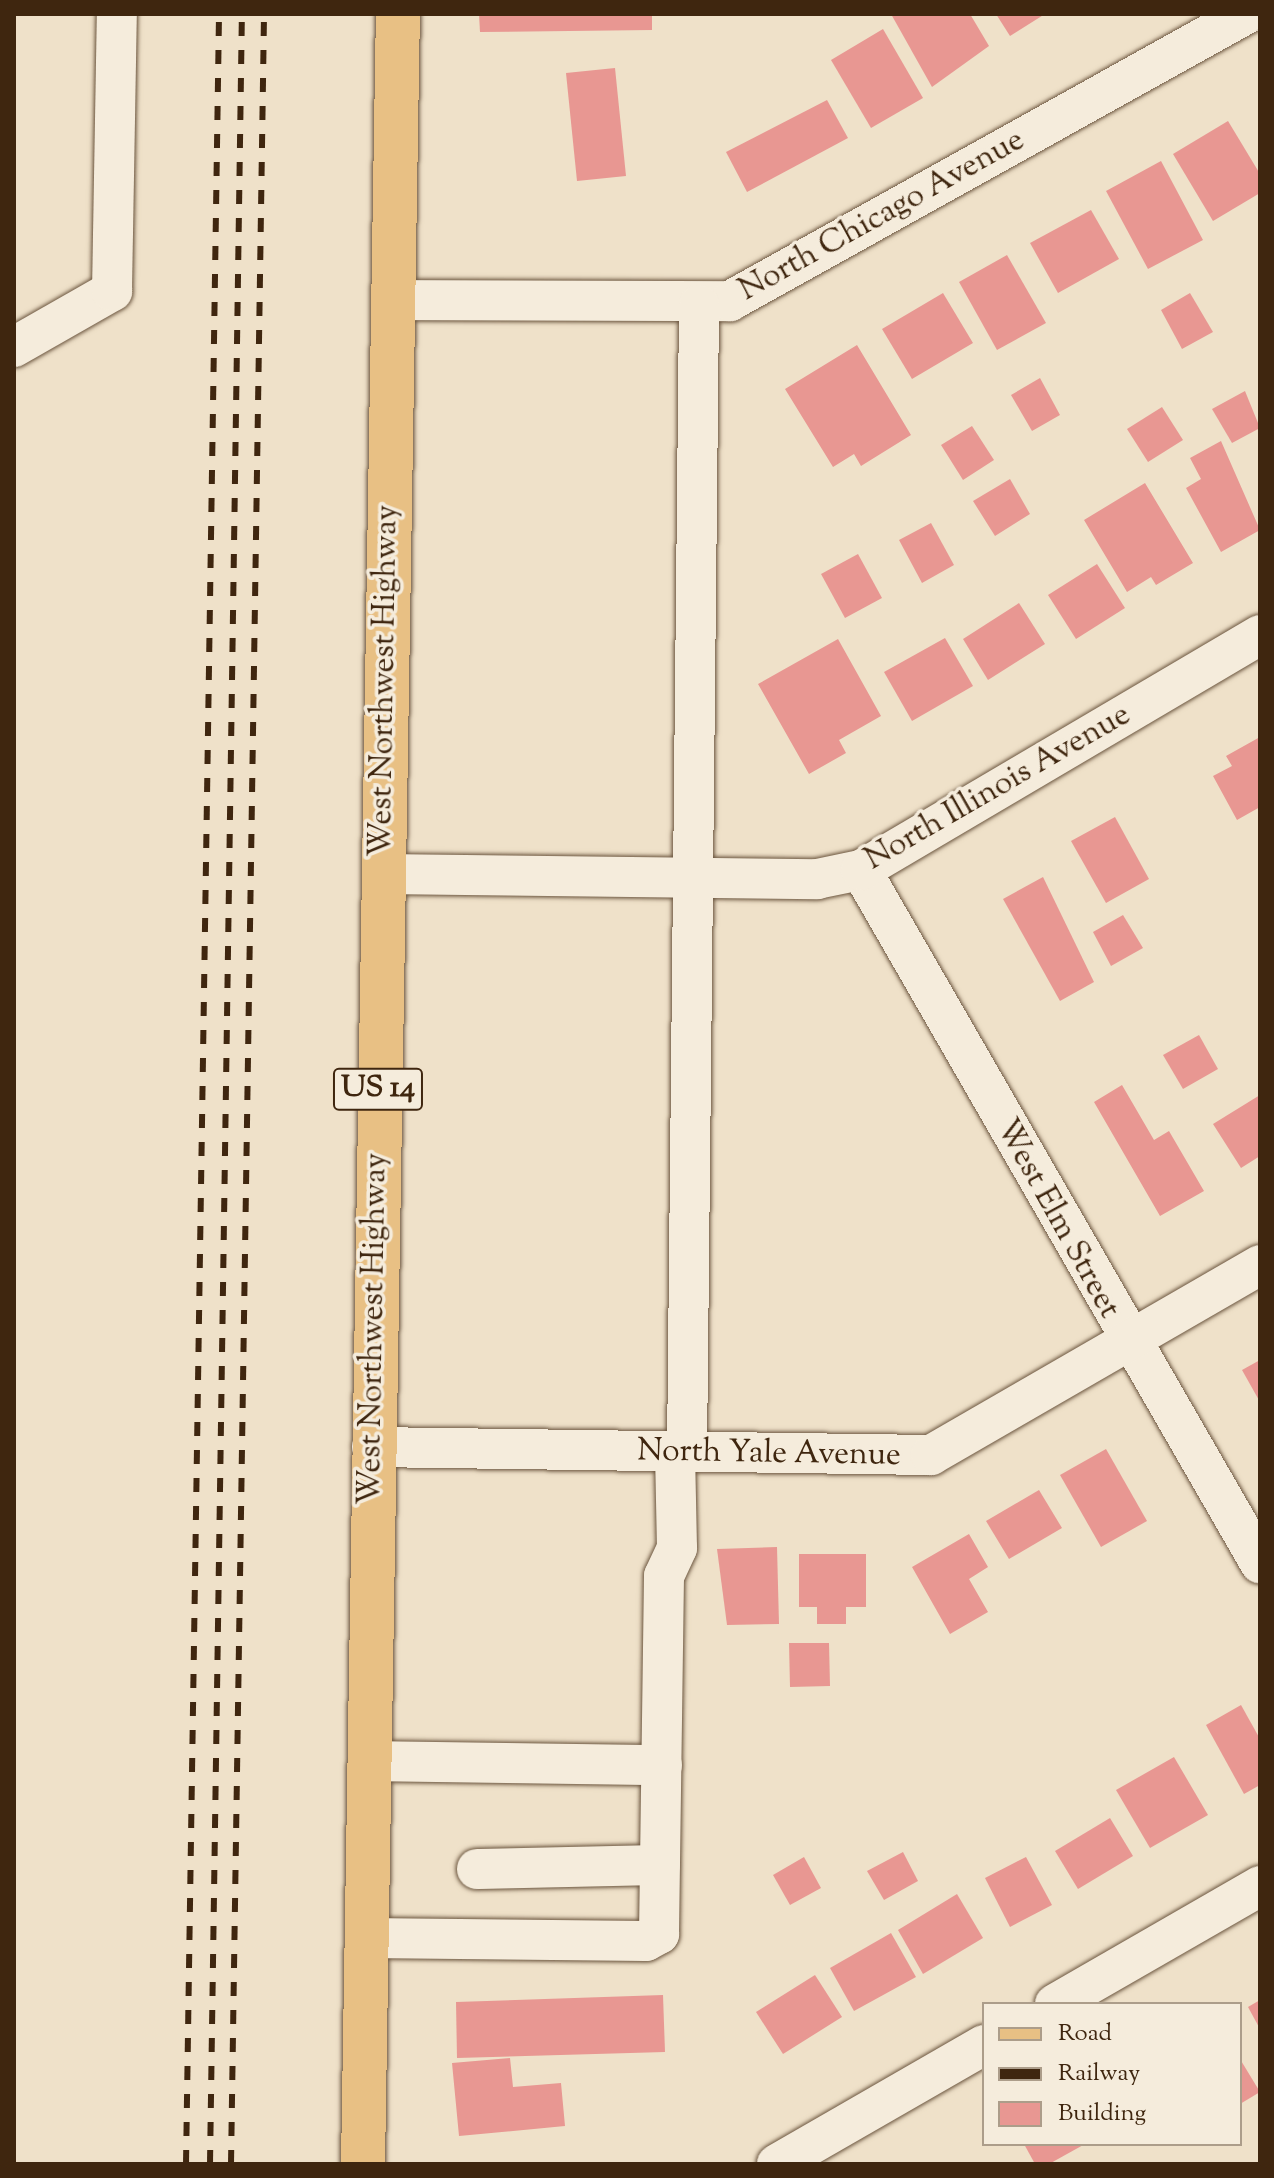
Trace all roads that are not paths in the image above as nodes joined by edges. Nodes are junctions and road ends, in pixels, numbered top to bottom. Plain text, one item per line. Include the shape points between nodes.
1 (117, 14) edge
2 (398, 14) edge
3 (1246, 14) edge
4 (391, 300) junction
5 (699, 305) junction
6 (14, 347) edge
7 (1260, 635) edge
8 (861, 870) junction
9 (382, 874) junction
10 (698, 878) junction
11 (1260, 1265) edge
12 (1127, 1343) junction
13 (372, 1447) junction
14 (681, 1452) junction
15 (1260, 1563) edge
16 (368, 1761) junction
17 (662, 1765) junction
18 (660, 1865) junction
19 (477, 1869) dead end
20 (1260, 1886) edge
21 (366, 1938) junction
22 (1058, 2002) edge
23 (982, 2046) edge
24 (363, 2164) edge
25 (777, 2164) edge

1 - 6 street via 112,291
2 - 4 main road, West Northwest Highway / US 14
3 - 5 street, North Chicago Avenue via 761,287
4 - 5 street, North Chicago Avenue
4 - 9 main road, West Northwest Highway / US 14
5 - 10 street
7 - 8 street, North Illinois Avenue
8 - 10 street, North Illinois Avenue via 817,879
8 - 12 street, West Elm Street
9 - 10 street, North Illinois Avenue
9 - 13 main road, West Northwest Highway / US 14
10 - 14 street
11 - 12 street, North Yale Avenue
12 - 14 street, North Yale Avenue via 931,1455
12 - 15 street, West Elm Street
13 - 14 street, North Yale Avenue
13 - 16 main road, West Northwest Highway / US 14
14 - 17 street via 677,1548 664,1576
16 - 17 street
16 - 21 main road, West Northwest Highway / US 14
17 - 18 street
18 - 19 street
18 - 21 street via 659,1934 646,1941
20 - 22 street
21 - 24 main road, West Northwest Highway / US 14
23 - 25 street

